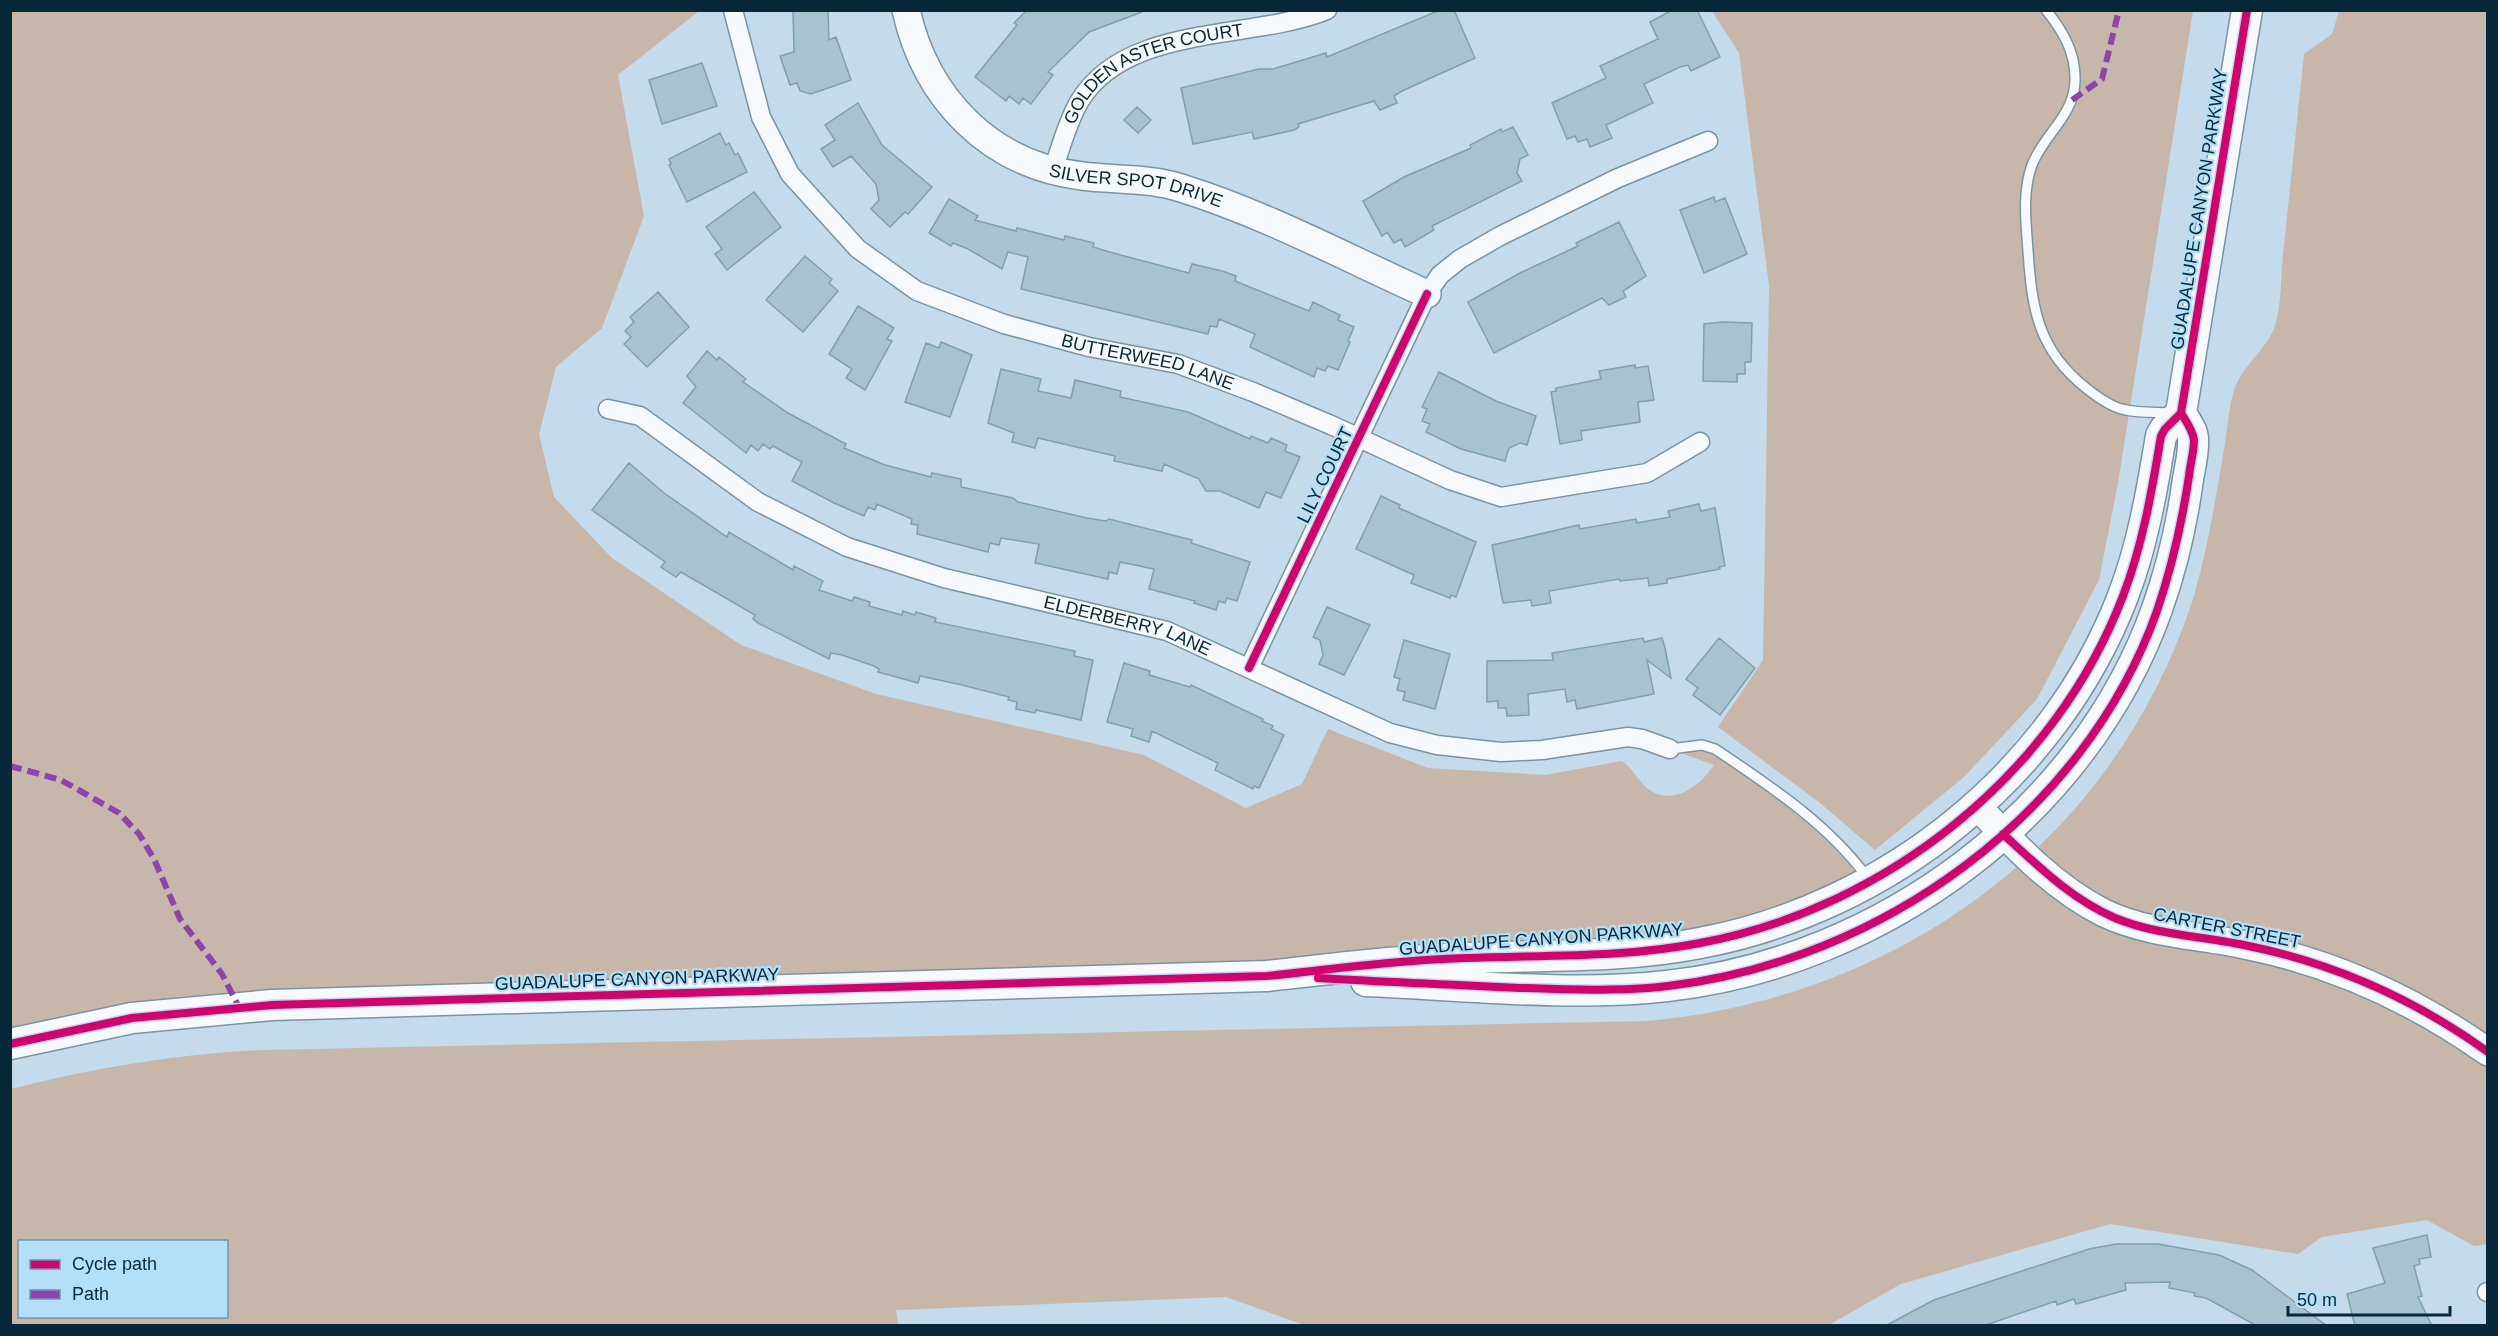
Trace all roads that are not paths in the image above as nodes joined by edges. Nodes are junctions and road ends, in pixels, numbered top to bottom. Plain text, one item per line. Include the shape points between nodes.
1 (733, 10) edge
2 (906, 10) edge
3 (1327, 10) edge
4 (2046, 10) edge
5 (2247, 10) edge
6 (1708, 141) dead end
7 (1053, 170) junction
8 (1427, 294) junction
9 (608, 409) dead end
10 (2181, 413) junction
11 (1359, 438) junction
12 (1700, 442) dead end
13 (1249, 668) junction
14 (1670, 749) joint
15 (1976, 805) junction
16 (2003, 834) junction
17 (1870, 882) junction
18 (1267, 976) junction
19 (10, 1044) edge
20 (2487, 1052) edge

1 - 11 street, BUTTERWEED LANE via 761,117 790,174 858,249 916,291 1004,324 1089,347 1178,364
2 - 7 street, SILVER SPOT DRIVE via 927,72 946,101 996,145
3 - 7 street, GOLDEN ASTER COURT via 1276,24 1163,45 1114,65 1080,100 1068,122
4 - 10 lane via 2067,40 2075,80 2066,116 2032,164 2027,184 2030,279 2040,328 2060,364 2094,394 2124,410
5 - 10 main road, GUADALUPE CANYON PARKWAY
6 - 8 street, LILY COURT via 1618,178 1500,236 1460,259 1440,275
7 - 8 street, SILVER SPOT DRIVE via 1180,187
8 - 11 street, LILY COURT
9 - 13 street, ELDERBERRY LANE via 640,416 758,502 847,547 933,576 1167,631
10 - 15 main road, GUADALUPE CANYON PARKWAY via 2162,436 2138,551 2116,612 2092,661 2038,741
10 - 16 main road, GUADALUPE CANYON PARKWAY via 2194,441 2172,561 2146,639 2087,740 2043,795
11 - 12 street, BUTTERWEED LANE via 1450,480 1501,497 1647,473
11 - 13 street, LILY COURT
13 - 14 street, ELDERBERRY LANE via 1368,724 1437,745 1522,752 1628,737
14 - 17 lane via 1702,745 1715,749 1804,813
15 - 16 street, CARTER STREET
15 - 17 main road, GUADALUPE CANYON PARKWAY via 1921,850
16 - 18 main road, GUADALUPE CANYON PARKWAY via 1964,866 1882,919 1805,953 1708,980 1583,990
16 - 20 street, CARTER STREET via 2063,887 2117,919 2319,963 2422,1008
17 - 18 main road, GUADALUPE CANYON PARKWAY via 1794,917 1749,932 1678,947 1416,961
18 - 19 main road, GUADALUPE CANYON PARKWAY via 272,1005 132,1018

